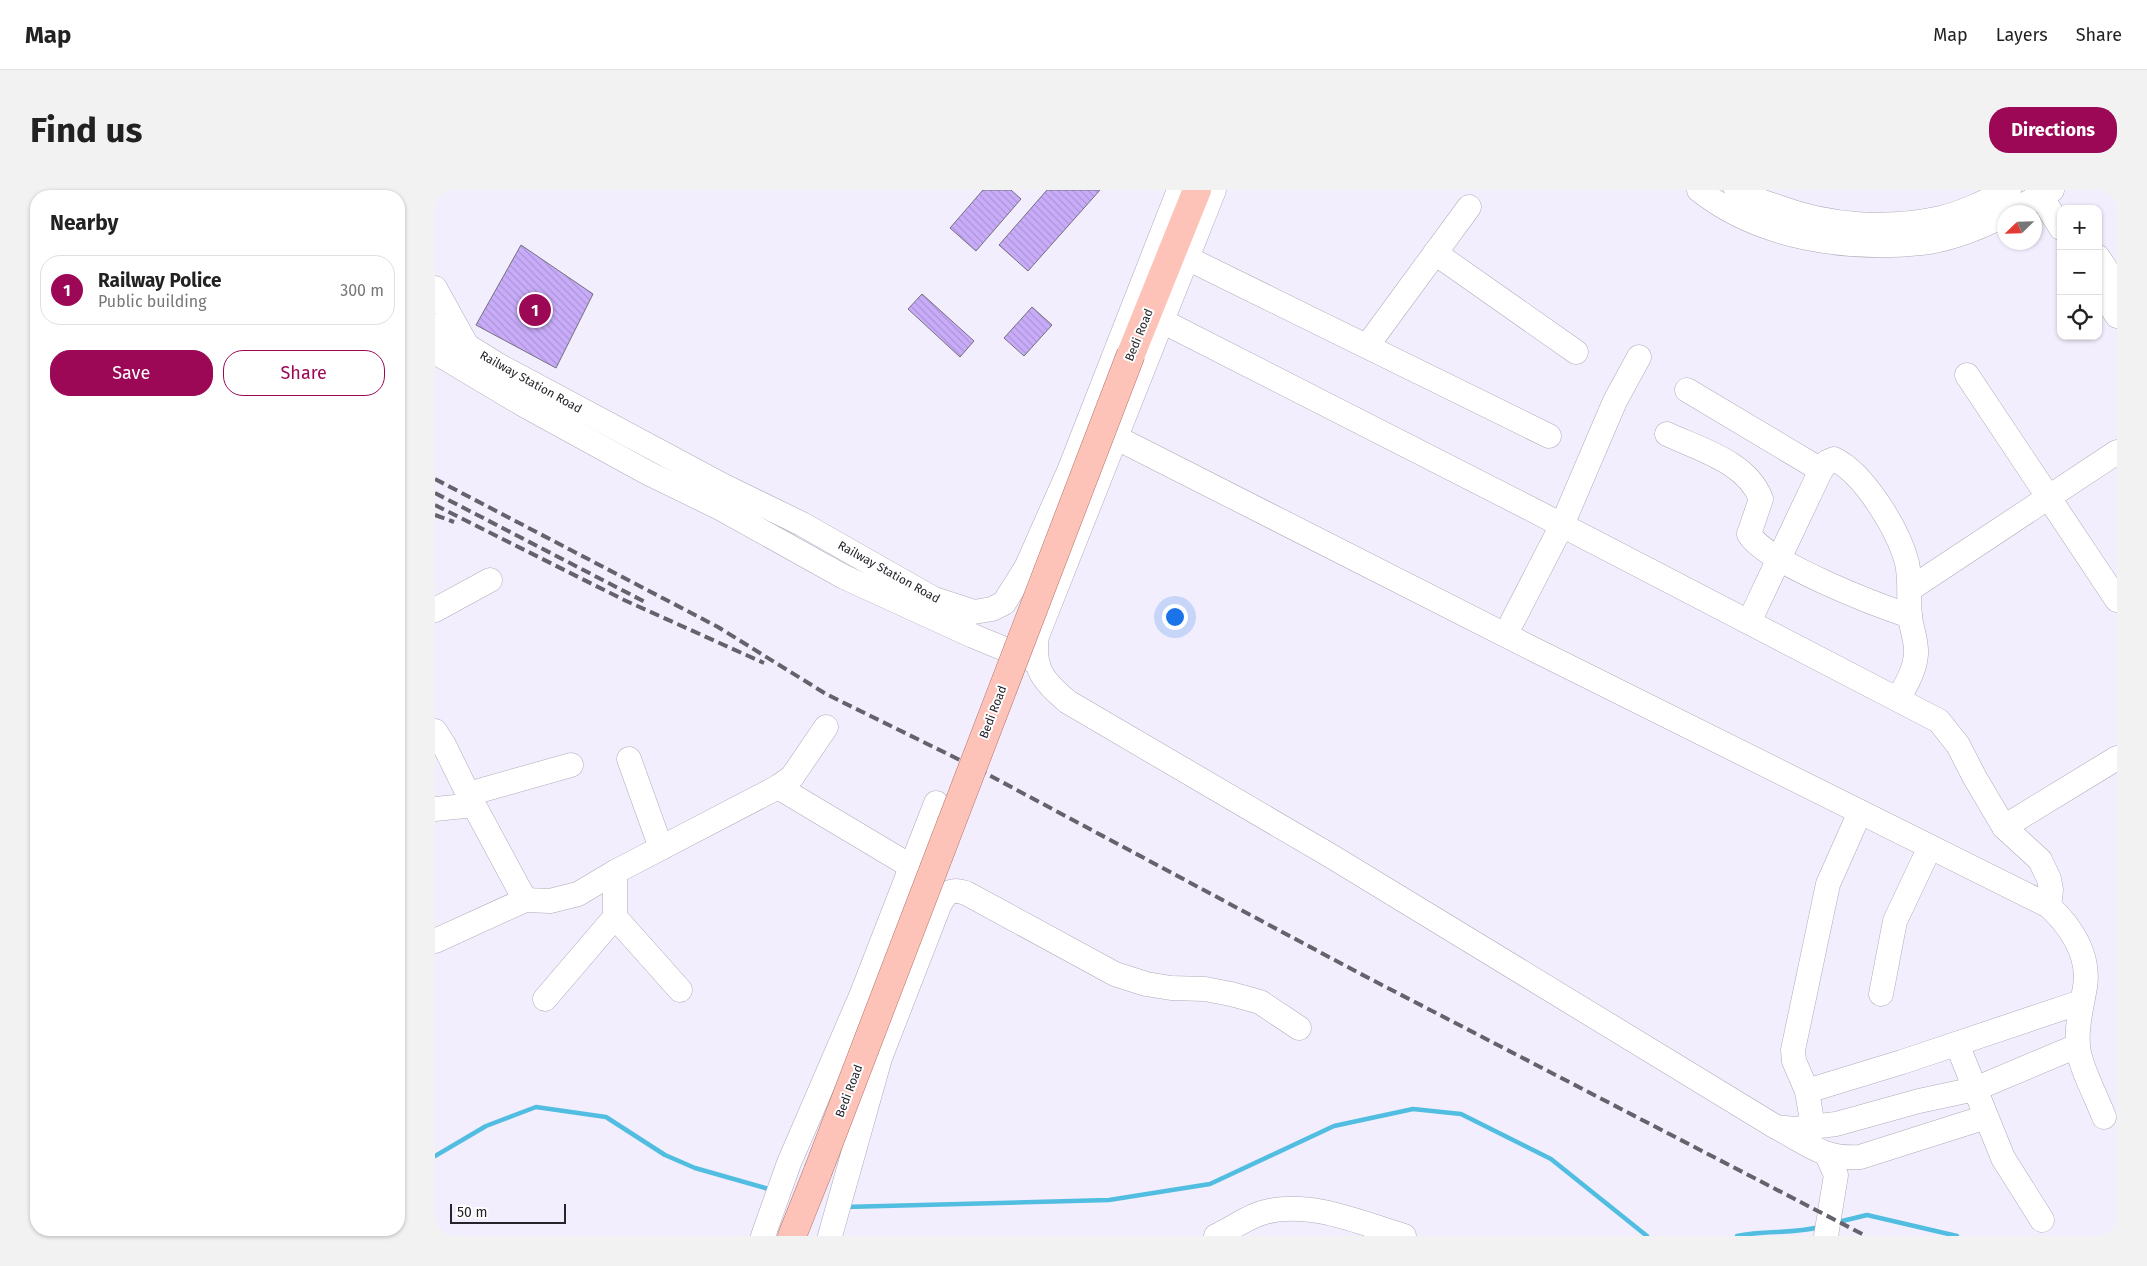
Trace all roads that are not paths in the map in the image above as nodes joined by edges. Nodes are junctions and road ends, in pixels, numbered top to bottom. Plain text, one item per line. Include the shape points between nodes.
1 (1179, 190) edge
2 (1197, 190) edge
3 (1214, 190) edge
4 (1699, 190) edge
5 (2009, 190) edge
6 (1741, 191) edge
7 (2047, 192) edge
8 (2023, 205) edge
9 (2063, 205) edge
10 (1469, 207) dead end
11 (1997, 218) edge
12 (2057, 218) edge
13 (1435, 253) junction
14 (1187, 258) junction
15 (2102, 263) edge
16 (2117, 286) edge
17 (435, 288) edge
18 (2102, 293) edge
19 (2117, 316) edge
20 (1162, 321) junction
21 (435, 326) edge
22 (467, 346) junction
23 (1367, 346) junction
24 (435, 352) edge
25 (1577, 352) dead end
26 (1639, 357) dead end
27 (1967, 375) dead end
28 (1687, 390) dead end
29 (1667, 434) dead end
30 (1549, 436) dead end
31 (1115, 437) junction
32 (2117, 452) edge
33 (1829, 459) junction
34 (2117, 467) edge
35 (2053, 502) junction
36 (1562, 525) junction
37 (1779, 560) junction
38 (490, 580) dead end
39 (2117, 600) edge
40 (1910, 602) junction
41 (435, 610) edge
42 (1512, 622) dead end
43 (1749, 622) junction
44 (1036, 661) junction
45 (1898, 699) junction
46 (826, 727) dead end
47 (435, 731) edge
48 (2117, 758) edge
49 (629, 759) dead end
50 (571, 765) dead end
51 (778, 788) junction
52 (471, 800) junction
53 (936, 803) dead end
54 (435, 809) edge
55 (1860, 812) junction
56 (2005, 827) junction
57 (1930, 847) junction
58 (661, 848) junction
59 (911, 867) junction
60 (615, 872) junction
61 (525, 900) junction
62 (2049, 906) junction
63 (615, 917) junction
64 (435, 941) edge
65 (680, 990) dead end
66 (1881, 994) dead end
67 (545, 999) dead end
68 (2081, 1002) junction
69 (1299, 1028) dead end
70 (1957, 1044) junction
71 (2077, 1046) junction
72 (1975, 1089) junction
73 (1807, 1091) junction
74 (1986, 1117) junction
75 (2104, 1117) dead end
76 (1777, 1127) junction
77 (1813, 1127) junction
78 (1827, 1155) junction
79 (2041, 1220) dead end
80 (763, 1236) edge
81 (792, 1236) edge
82 (830, 1236) edge
83 (1217, 1236) edge
84 (1404, 1236) edge
85 (1825, 1236) edge

1 - 22 street, Railway Station Road via 1069,471 1026,568 1004,603 992,610 975,612 934,599 810,528 706,476
2 - 81 main road, Bedi Road, bridge
3 - 14 street
4 - 11 street via 1754,222 1796,236 1843,244 1922,243 1957,235
5 - 6 street via 1942,217 1886,224 1804,217
7 - 8 street
7 - 9 street
7 - 12 street
10 - 13 street
13 - 23 street
13 - 25 street
14 - 20 street
14 - 23 street
15 - 16 street
17 - 22 street
18 - 19 street
20 - 31 street
20 - 36 street
21 - 22 street, Railway Station Road
23 - 30 street
24 - 44 street, Railway Station Road via 639,469 720,508 844,577
26 - 36 street via 1615,400
27 - 35 street
28 - 33 street
29 - 37 street via 1747,476 1761,499 1749,534
31 - 44 street via 1037,636
31 - 55 street
32 - 35 street
33 - 37 street
33 - 40 street via 1843,463 1869,490 1900,544 1907,562
34 - 35 street
35 - 39 street
35 - 40 street
36 - 42 street
36 - 43 street
37 - 40 street via 1870,603
37 - 43 street
38 - 41 street
40 - 45 street via 1916,653 1911,674
43 - 45 street
44 - 76 street via 1051,687 1068,702 1339,861
45 - 56 street via 1939,721 1958,745
46 - 51 street via 792,777
47 - 52 street
48 - 56 street
49 - 58 street
50 - 52 street
51 - 58 street
51 - 59 street
52 - 54 street
52 - 61 street
53 - 59 street
55 - 57 street
55 - 73 street via 1828,884 1793,1050 1794,1061
56 - 62 street via 2028,847 2045,869 2051,890
57 - 62 street
57 - 66 street via 1895,921
58 - 60 street
59 - 80 street via 861,996 789,1163
60 - 61 street via 578,894 550,901
60 - 63 street
61 - 64 street
62 - 68 street via 2067,923 2078,942 2085,969
63 - 65 street
63 - 67 street
68 - 70 street
68 - 71 street
69 - 82 street via 1260,1002 1231,994 1146,984 1115,974 966,893 949,891 943,896 880,1058
70 - 72 street
70 - 73 street
71 - 72 street
71 - 75 street
72 - 74 street
72 - 77 street
73 - 77 street
74 - 78 street via 1860,1157
74 - 79 street via 2003,1158
76 - 77 street
76 - 78 street
78 - 85 street via 1836,1175
83 - 84 street via 1263,1212 1289,1207 1323,1212

